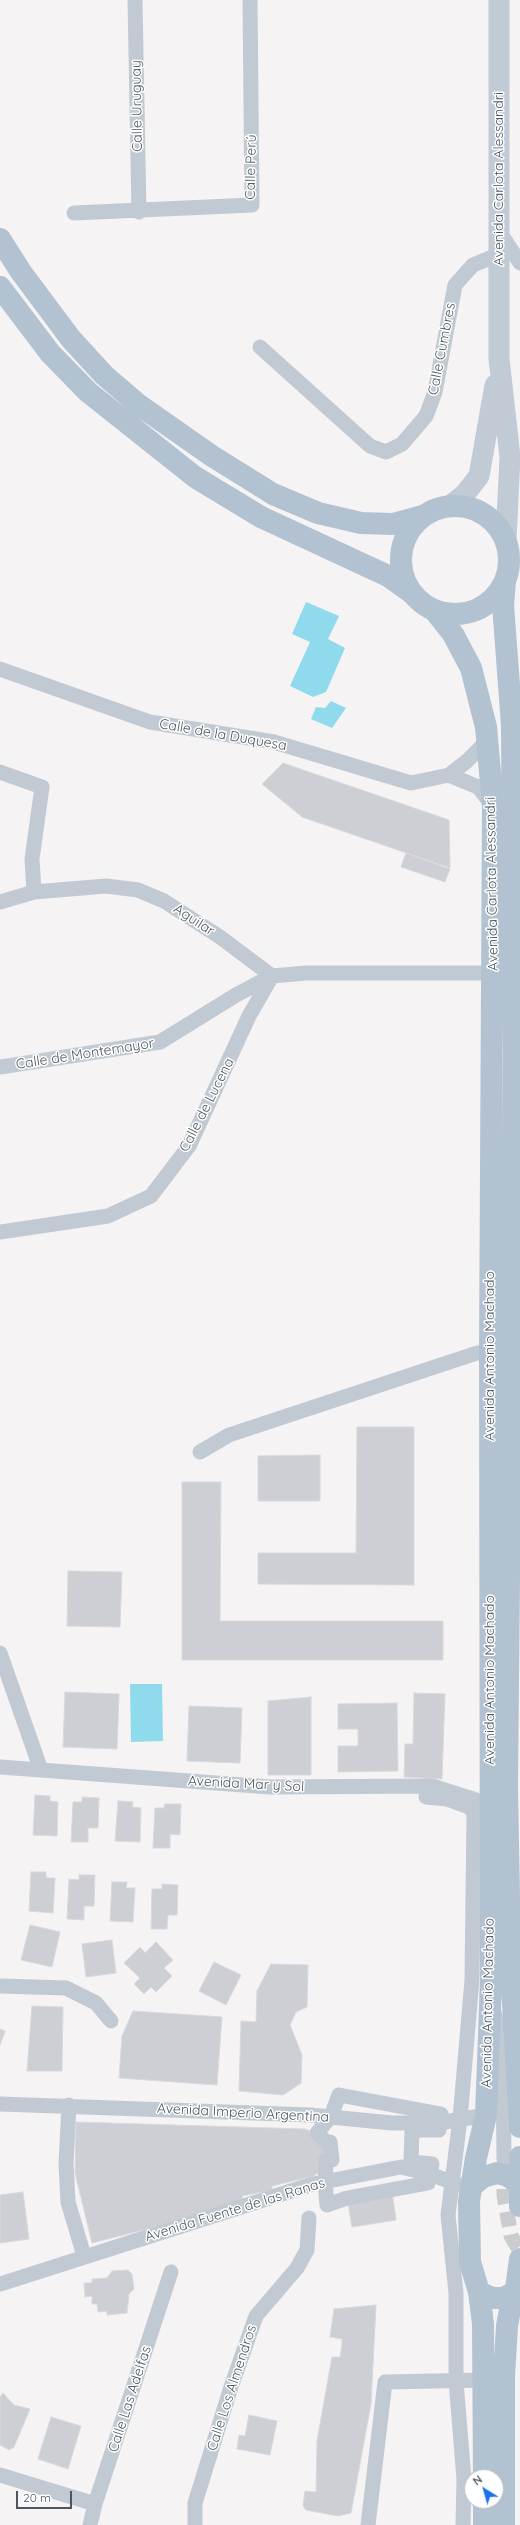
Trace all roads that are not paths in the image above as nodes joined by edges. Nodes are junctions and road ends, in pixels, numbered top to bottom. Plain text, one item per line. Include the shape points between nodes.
1 (135, 0) edge
2 (250, 0) edge
3 (499, 0) edge
4 (139, 212) junction
5 (74, 213) dead end
6 (499, 231) junction
7 (0, 239) edge
8 (500, 254) junction
9 (520, 263) edge
10 (0, 287) edge
11 (260, 348) dead end
12 (499, 359) junction
13 (450, 506) junction
14 (514, 509) edge
15 (422, 516) junction
16 (506, 540) junction
17 (504, 581) junction
18 (412, 593) junction
19 (434, 610) junction
20 (514, 668) edge
21 (0, 669) edge
22 (487, 741) junction
23 (0, 772) edge
24 (449, 775) junction
25 (493, 806) junction
26 (34, 892) junction
27 (0, 902) edge
28 (493, 973) junction
29 (272, 976) junction
30 (517, 1052) edge
31 (0, 1067) edge
32 (502, 1171) junction
33 (0, 1232) edge
34 (515, 1321) edge
35 (490, 1353) junction
36 (200, 1452) dead end
37 (506, 1580) edge
38 (0, 1653) edge
39 (0, 1767) edge
40 (41, 1770) junction
41 (507, 1788) junction
42 (426, 1796) dead end
43 (489, 1801) junction
44 (515, 1951) edge
45 (0, 1986) edge
46 (489, 2000) junction
47 (111, 2021) dead end
48 (0, 2104) edge
49 (69, 2105) junction
50 (486, 2114) junction
51 (331, 2116) junction
52 (460, 2119) junction
53 (439, 2123) junction
54 (520, 2127) edge
55 (512, 2158) edge
56 (430, 2174) junction
57 (325, 2182) junction
58 (451, 2182) junction
59 (519, 2184) junction
60 (472, 2188) junction
61 (520, 2206) edge
62 (309, 2218) dead end
63 (84, 2256) junction
64 (520, 2259) edge
65 (171, 2272) dead end
66 (0, 2284) edge
67 (516, 2290) edge
68 (479, 2292) junction
69 (484, 2380) junction
70 (456, 2381) junction
71 (484, 2469) edge
72 (0, 2475) edge
73 (95, 2504) junction
74 (484, 2509) edge
75 (90, 2525) edge
76 (195, 2525) edge
77 (368, 2525) edge
78 (463, 2525) edge
79 (484, 2525) edge
80 (504, 2525) edge

1 - 4 street, Calle Uruguay
2 - 4 street, Calle Perú via 252,205
3 - 6 main road, Avenida Carlota Alessandri
4 - 5 street, Calle Perú
6 - 8 main road, Avenida Carlota Alessandri
6 - 9 street
7 - 15 main road via 20,272 71,339 104,375 139,405 212,456 273,494 318,513 361,523 393,524
8 - 11 street, Calle Cumbres via 473,265 455,285 435,392 426,416 402,444 386,452 370,446
8 - 12 main road, Avenida Carlota Alessandri
10 - 18 main road via 50,353 88,392 195,477 261,517 388,576
12 - 13 main road, Avenida Carlota Alessandri via 479,476 465,494
12 - 14 main road, Avenida Carlota Alessandri
13 - 15 main road
13 - 16 main road via 468,507 484,514 497,525
14 - 16 main road, Avenida Carlota Alessandri
15 - 18 main road via 403,544 401,561 404,578
16 - 17 main road via 509,554
17 - 19 main road via 496,595 483,606 451,614
17 - 20 main road, Avenida Carlota Alessandri via 503,605
18 - 19 main road
19 - 22 main road, Avenida Carlota Alessandri via 453,634 471,668
20 - 30 main road, Avenida Carlota Alessandri via 513,824
21 - 24 street, Calle de la Duquesa via 150,722 274,742 411,783
22 - 24 street
22 - 25 main road, Avenida Carlota Alessandri
23 - 26 street via 42,787 32,858
24 - 25 street via 478,787
25 - 28 main road, Avenida Carlota Alessandri
26 - 27 street, Aguilar
26 - 29 street, Aguilar via 106,886 138,890 164,901 214,933
28 - 29 street via 306,973
28 - 32 main road, Avenida Carlota Alessandri
29 - 31 street, Calle de Montemayor via 160,1042
29 - 33 street, Calle de Lucena via 249,1016 189,1146 151,1196 108,1216
30 - 32 main road, Avenida Carlota Alessandri
32 - 34 main road, Avenida Antonio Machado
32 - 35 main road, Avenida Antonio Machado
34 - 37 main road, Avenida Antonio Machado
35 - 36 street via 477,1353 229,1435
35 - 37 main road, Avenida Antonio Machado
37 - 41 main road, Avenida Antonio Machado
37 - 43 main road, Avenida Antonio Machado
38 - 40 street
39 - 40 street, Avenida Mar y Sol
40 - 43 street, Avenida Mar y Sol via 270,1788 432,1786 479,1801
41 - 43 street
41 - 44 main road, Avenida Antonio Machado
42 - 52 street via 447,1799 469,1807 474,1813 472,1980
43 - 46 main road, Avenida Antonio Machado
44 - 54 main road, Avenida Antonio Machado
45 - 47 street via 66,1988 96,2003
46 - 50 main road, Avenida Antonio Machado
46 - 55 street via 500,2029
48 - 49 street, Avenida Imperio Argentina
49 - 51 street, Avenida Imperio Argentina
49 - 63 street via 66,2164 68,2202
50 - 52 street, Avenida Imperio Argentina
50 - 60 main road, Avenida Antonio Machado
51 - 53 street, Avenida Imperio Argentina via 392,2123
51 - 53 street via 339,2095 441,2114
51 - 57 street via 317,2133 326,2142 330,2142 332,2160 326,2161
52 - 53 street, Avenida Imperio Argentina
52 - 58 street
53 - 56 street via 438,2130 412,2130 411,2162 432,2164
55 - 59 main road
56 - 57 street, Avenida Fuente de las Ranas via 401,2167
56 - 57 street via 428,2182 347,2198 327,2205
56 - 58 street, Avenida Fuente de las Ranas
57 - 63 street, Avenida Fuente de las Ranas
58 - 60 street, Avenida Fuente de las Ranas
58 - 70 street via 448,2215 456,2293
59 - 60 main road via 508,2176 497,2173 483,2177
59 - 61 main road
60 - 68 main road, Avenida Antonio Machado via 469,2201 470,2262
62 - 76 street, Calle Los Almendros via 307,2250 297,2268 256,2316 195,2503
63 - 66 street, Avenida Fuente de las Ranas
64 - 67 main road
65 - 73 street, Calle Las Adelfas
67 - 68 main road via 503,2298 492,2298
67 - 80 main road via 507,2326 504,2376
68 - 69 main road
69 - 70 street
69 - 71 main road
70 - 77 street via 385,2382
70 - 78 street via 464,2479
72 - 73 street
73 - 75 street, Calle Las Adelfas
74 - 79 main road

